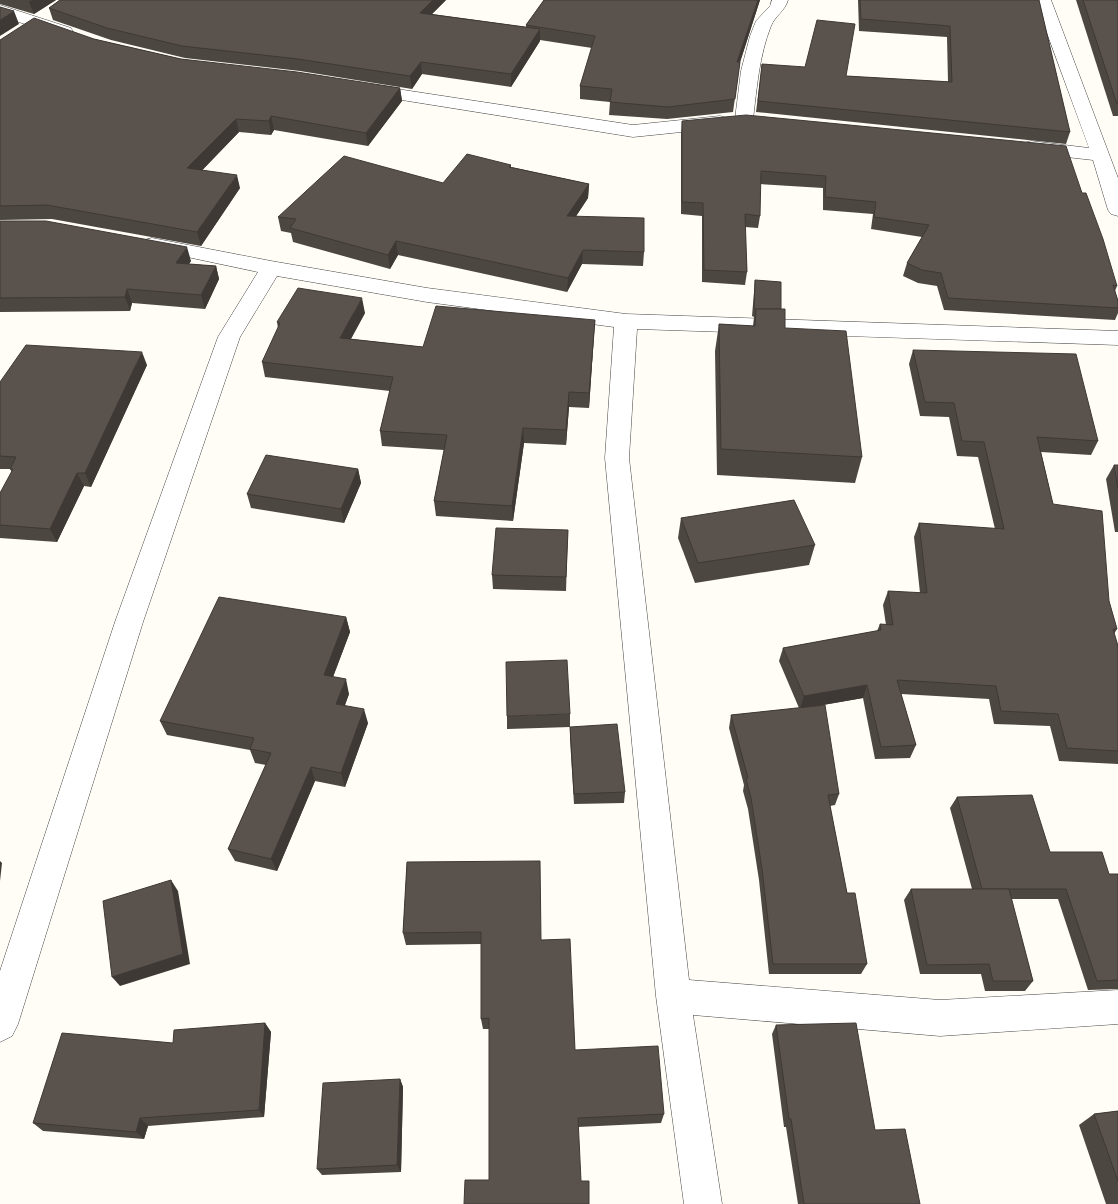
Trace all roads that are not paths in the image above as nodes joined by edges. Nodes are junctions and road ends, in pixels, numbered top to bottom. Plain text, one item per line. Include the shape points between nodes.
1 (780, 0) edge
2 (1043, 0) edge
3 (56, 9) edge
4 (0, 10) edge
5 (28, 27) junction
6 (79, 37) edge
7 (348, 86) edge
8 (744, 119) junction
9 (763, 121) edge
10 (1015, 146) edge
11 (1100, 155) junction
12 (1118, 210) edge
13 (130, 240) edge
14 (271, 268) junction
15 (626, 321) junction
16 (1118, 338) edge
17 (673, 996) junction
18 (1118, 1007) edge
19 (0, 1024) edge
20 (702, 1204) edge

1 - 8 street via 779,8 764,21 751,58
2 - 11 street
3 - 5 street
4 - 5 street
5 - 6 street
7 - 8 street via 633,132
8 - 9 street
10 - 11 street
11 - 12 street
13 - 14 street
14 - 15 street via 427,295
14 - 19 street via 229,337 128,622
15 - 16 street
15 - 17 street via 617,458
17 - 18 street via 940,1018
17 - 20 street

